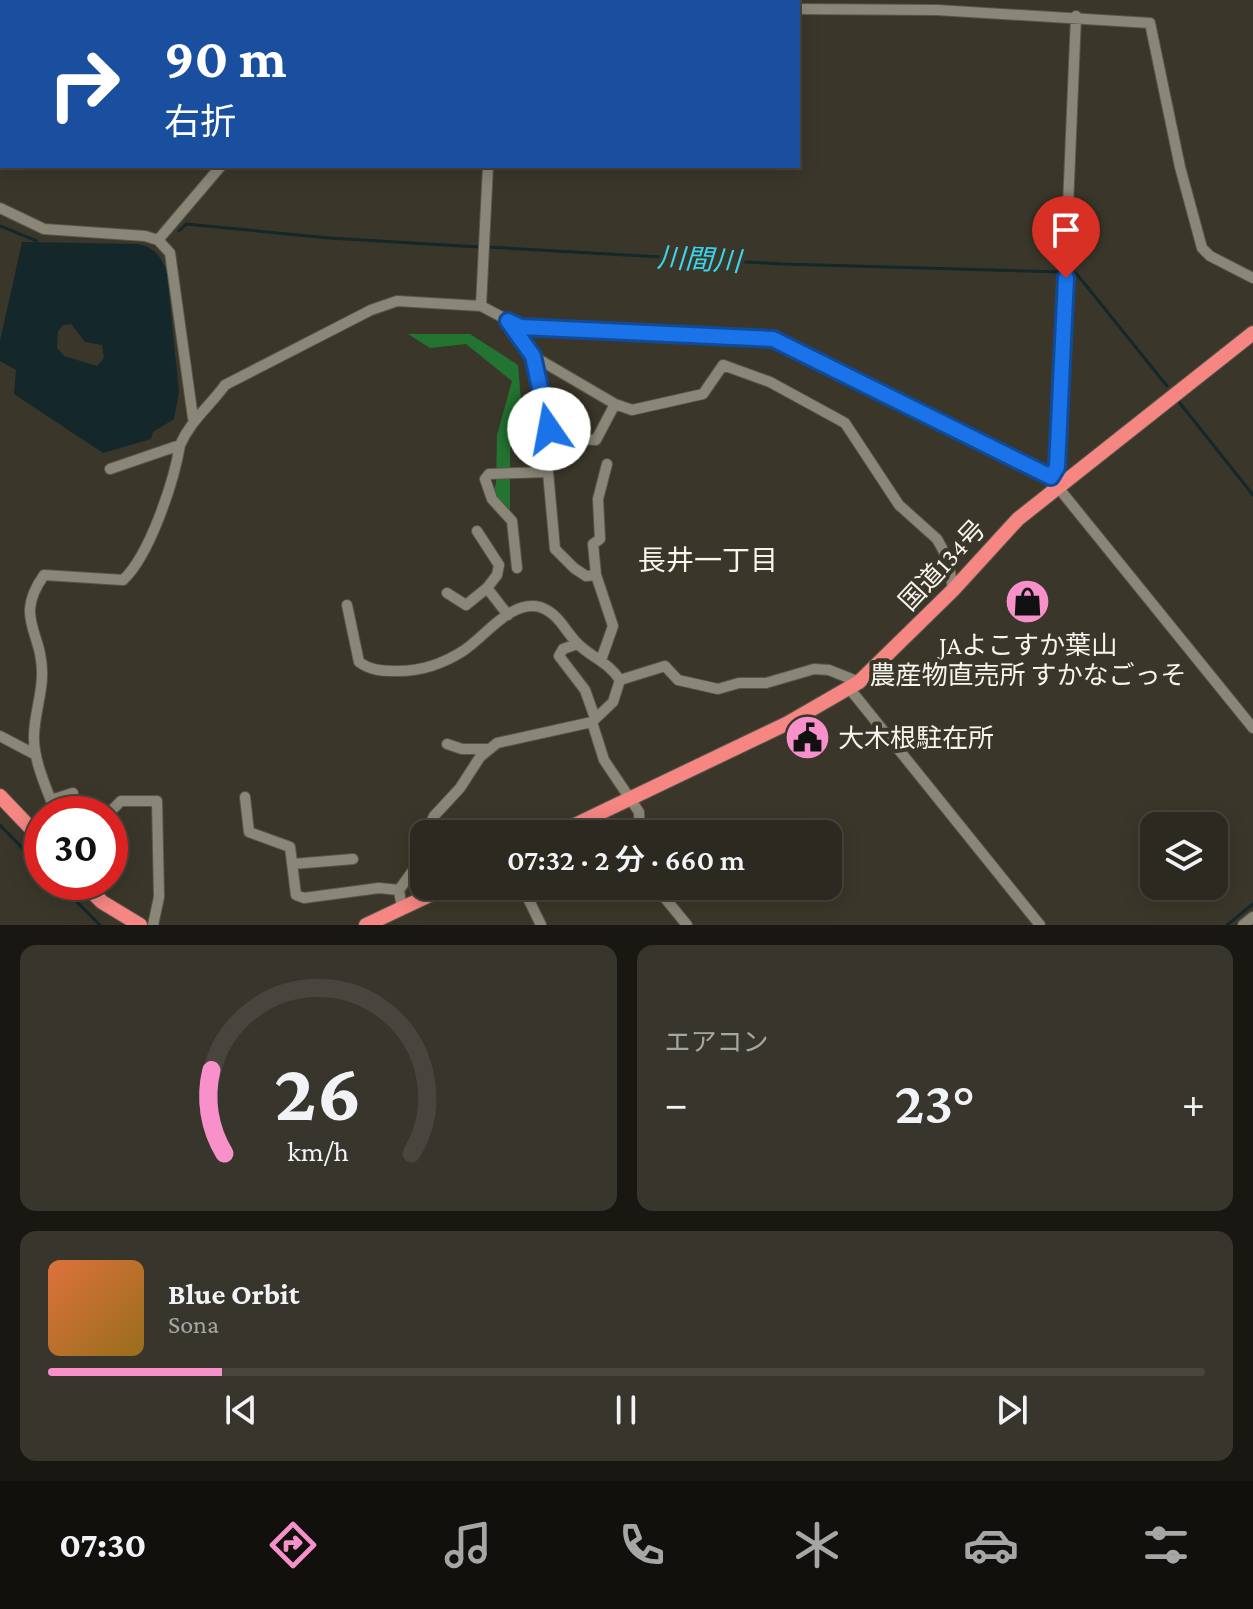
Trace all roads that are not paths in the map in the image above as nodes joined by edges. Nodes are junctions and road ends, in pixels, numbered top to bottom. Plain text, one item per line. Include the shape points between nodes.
1 (937, 5) edge
2 (800, 9) edge
3 (1076, 16) junction
4 (219, 168) edge
5 (488, 168) edge
6 (0, 208) edge
7 (158, 240) junction
8 (1253, 278) edge
9 (481, 306) junction
10 (508, 321) junction
11 (1253, 333) edge
12 (533, 356) junction
13 (615, 404) junction
14 (193, 418) junction
15 (551, 437) junction
16 (180, 445) junction
17 (607, 464) dead end
18 (110, 469) dead end
19 (547, 472) junction
20 (1054, 482) junction
21 (477, 531) dead end
22 (517, 568) dead end
23 (596, 575) junction
24 (487, 588) junction
25 (953, 590) junction
26 (447, 593) dead end
27 (347, 605) dead end
28 (508, 615) junction
29 (577, 644) junction
30 (601, 660) junction
31 (620, 680) junction
32 (854, 685) junction
33 (593, 720) junction
34 (1253, 728) edge
35 (0, 736) edge
36 (447, 744) dead end
37 (490, 749) junction
38 (36, 755) junction
39 (73, 793) dead end
40 (0, 796) edge
41 (50, 796) edge
42 (64, 796) edge
43 (245, 797) dead end
44 (630, 799) junction
45 (128, 801) edge
46 (432, 820) edge
47 (586, 820) edge
48 (639, 820) edge
49 (24, 821) edge
50 (353, 859) dead end
51 (293, 864) junction
52 (410, 875) edge
53 (399, 890) junction
54 (101, 900) edge
55 (420, 900) edge
56 (529, 900) edge
57 (666, 900) edge
58 (402, 909) junction
59 (1253, 917) edge
60 (374, 924) edge
61 (140, 925) edge
62 (153, 925) edge
63 (541, 925) edge
64 (687, 925) edge
65 (1040, 925) edge
66 (1243, 925) edge

1 - 2 street
1 - 3 street
3 - 8 street via 1150,23 1202,248
3 - 20 street
4 - 7 street
5 - 9 street
6 - 7 street via 44,229
7 - 14 street via 170,253 175,271
9 - 10 street
9 - 14 street via 397,301 371,310 225,385
10 - 12 street
10 - 20 street via 521,327 773,339
11 - 20 highway, 国道134号
12 - 13 street
12 - 15 street
13 - 15 street via 596,440
13 - 25 street via 632,410 703,394 723,365 770,382 845,423 899,505 937,539 948,559
14 - 16 street
15 - 19 street
16 - 18 street
16 - 38 street via 174,481 136,568 123,580 44,575 33,590 29,622 42,674 33,738
17 - 23 street via 598,499 600,539 593,544
19 - 22 street via 489,474 485,479 492,499 512,521
19 - 23 street via 555,549 586,576
20 - 25 highway, 国道134号
20 - 34 street
21 - 24 street via 499,565
23 - 30 street via 613,626
24 - 26 street via 466,605
24 - 28 street
25 - 32 highway, 国道134号
27 - 28 street via 359,662 383,671 434,665 464,650
28 - 29 street via 524,607 545,609 560,619
29 - 30 street
29 - 33 street via 559,656 585,690
30 - 31 street
31 - 32 street via 665,666 678,680 718,689 814,669 829,670
31 - 33 street via 613,702
32 - 44 highway, 国道134号
32 - 65 street
33 - 37 street
33 - 44 street via 604,760
35 - 38 street
36 - 37 street
37 - 46 street
38 - 41 street
39 - 42 street
40 - 49 highway
43 - 51 street via 249,832 290,847
44 - 47 highway, 国道134号
44 - 48 street
45 - 62 street via 157,801 159,897
50 - 51 street
51 - 53 street via 294,890 304,898
52 - 53 street
53 - 58 street
54 - 61 highway
55 - 58 highway
56 - 63 street
57 - 64 street
58 - 60 highway
59 - 66 street

